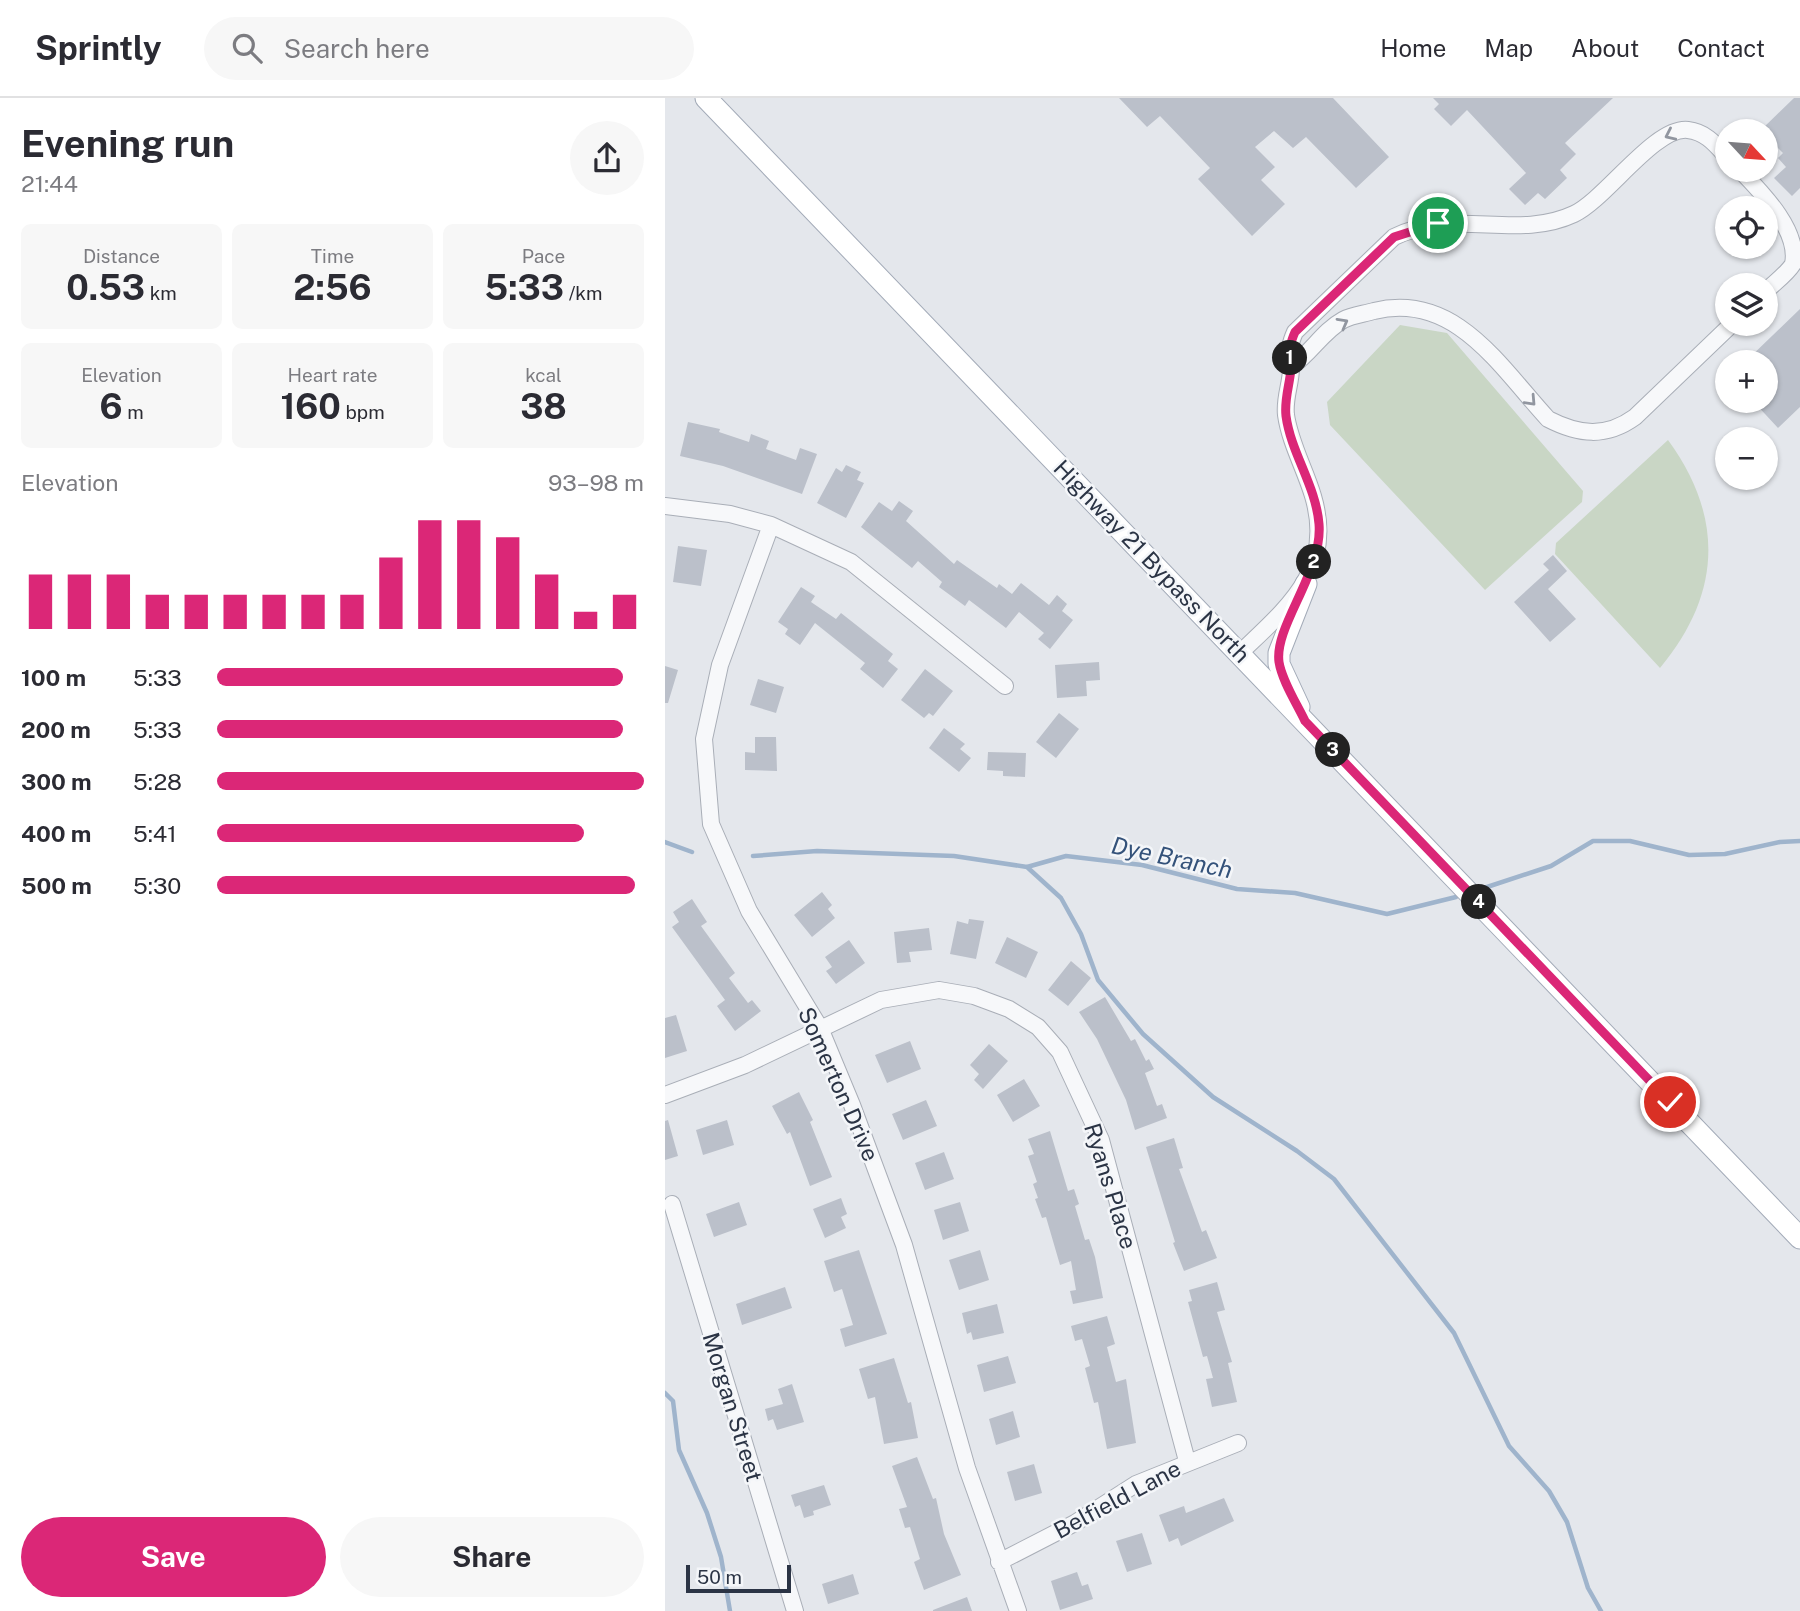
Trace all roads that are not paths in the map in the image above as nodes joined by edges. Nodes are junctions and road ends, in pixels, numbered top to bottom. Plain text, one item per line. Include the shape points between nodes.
1 (706, 98) edge
2 (1715, 146) edge
3 (1751, 182) edge
4 (1778, 279) edge
5 (1719, 336) edge
6 (1292, 366) junction
7 (665, 506) edge
8 (771, 525) junction
9 (1306, 584) junction
10 (1240, 653) junction
11 (1005, 686) dead end
12 (1305, 721) junction
13 (820, 1028) junction
14 (665, 1095) edge
15 (672, 1204) dead end
16 (1800, 1238) edge
17 (1238, 1443) dead end
18 (1187, 1461) junction
19 (999, 1562) junction
20 (795, 1611) edge
21 (1018, 1611) edge

1 - 10 main road, Highway 21 Bypass North
2 -> 6 street via 1700,133 1671,132 1573,215 1537,224 1438,223 1394,237 1295,332 1288,349
3 - 4 street via 1797,235 1793,265
6 -> 5 street via 1344,319 1390,307 1416,307 1464,328 1548,419 1565,428 1601,433 1635,417
6 - 9 street via 1286,415 1319,525 1317,554
7 - 8 street via 730,514
8 - 11 street via 851,562
8 - 13 street, Somerton Drive via 720,665 703,739 711,824 749,911
9 - 10 street
9 - 12 main road via 1279,653 1279,664
10 - 12 main road, Highway 21 Bypass North
12 - 16 main road, Highway 21 Bypass North
13 - 14 street, Ryans Place via 745,1065
13 - 18 street, Ryans Place via 881,1000 939,990 1009,1009 1038,1027 1060,1052 1101,1140
13 - 19 street, Somerton Drive via 904,1245 967,1468
15 - 20 street, Morgan Street
17 - 18 street, Belfield Lane
18 - 19 street, Belfield Lane via 1136,1484
19 - 21 street, Somerton Drive

